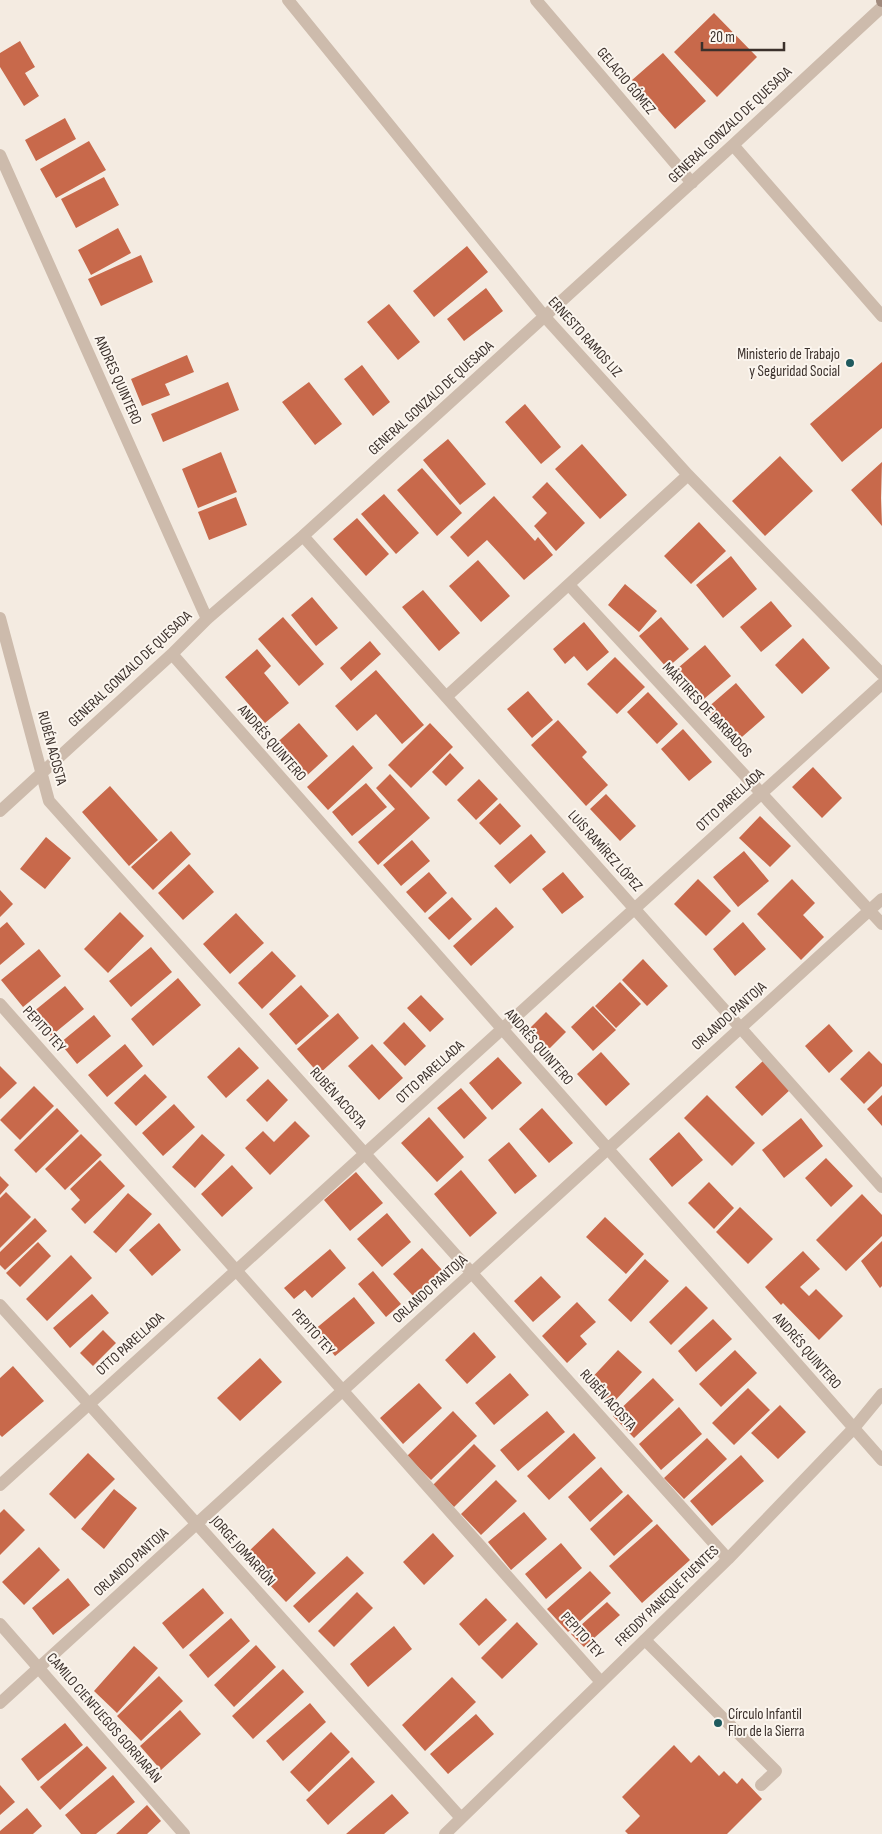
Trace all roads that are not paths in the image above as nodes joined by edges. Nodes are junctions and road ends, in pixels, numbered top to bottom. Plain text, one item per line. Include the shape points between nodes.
1 (288, 0) edge
2 (536, 0) edge
3 (882, 7) edge
4 (733, 145) junction
5 (0, 155) edge
6 (692, 183) junction
7 (882, 316) edge
8 (545, 317) junction
9 (688, 475) junction
10 (304, 536) junction
11 (569, 585) junction
12 (0, 618) edge
13 (207, 619) junction
14 (172, 654) junction
15 (882, 674) edge
16 (882, 684) edge
17 (446, 697) junction
18 (42, 774) junction
19 (762, 793) junction
20 (0, 811) edge
21 (882, 899) edge
22 (635, 908) junction
23 (869, 910) junction
24 (882, 924) edge
25 (0, 1004) edge
26 (740, 1028) junction
27 (502, 1029) junction
28 (608, 1149) junction
29 (365, 1153) junction
30 (882, 1187) edge
31 (236, 1270) junction
32 (472, 1273) junction
33 (0, 1305) edge
34 (343, 1390) junction
35 (882, 1394) edge
36 (89, 1404) junction
37 (854, 1428) junction
38 (882, 1460) edge
39 (0, 1485) edge
40 (196, 1524) junction
41 (728, 1559) junction
42 (0, 1624) edge
43 (645, 1640) junction
44 (39, 1668) junction
45 (602, 1682) junction
46 (0, 1703) edge
47 (761, 1785) dead end
48 (461, 1818) junction
49 (184, 1834) edge
50 (445, 1834) edge

1 - 8 street, ERNESTO RAMOS LIZ
2 - 6 street, GELACIO GÓMEZ
3 - 4 street, GENERAL GONZALO DE QUESADA
4 - 6 street, GENERAL GONZALO DE QUESADA
4 - 7 street
5 - 13 street, ANDRES QUINTERO
6 - 8 street, GENERAL GONZALO DE QUESADA
8 - 9 street, ERNESTO RAMOS LIZ
8 - 10 street, GENERAL GONZALO DE QUESADA
9 - 11 street
9 - 15 street, ERNESTO RAMOS LIZ
10 - 13 street, GENERAL GONZALO DE QUESADA
10 - 17 street, LUÍS RAMÍREZ LÓPEZ
11 - 17 street
11 - 19 street, MÁRTIRES DE BARBADOS
12 - 18 street, RUBÉN ACOSTA
13 - 14 street, GENERAL GONZALO DE QUESADA
14 - 18 street, GENERAL GONZALO DE QUESADA
14 - 27 street, ANDRÉS QUINTERO
16 - 19 street, OTTO PARELLADA
17 - 22 street, LUÍS RAMÍREZ LÓPEZ
18 - 20 street, GENERAL GONZALO DE QUESADA
18 - 29 street, RUBÉN ACOSTA via 49,801
19 - 22 street, OTTO PARELLADA
19 - 23 street, MÁRTIRES DE BARBADOS
21 - 23 street, ORLANDO PANTOJA
22 - 26 street, LUÍS RAMÍREZ LÓPEZ
22 - 27 street, OTTO PARELLADA
23 - 24 street, MÁRTIRES DE BARBADOS
23 - 26 street, ORLANDO PANTOJA
25 - 31 street, PEPITO TEY
26 - 28 street, ORLANDO PANTOJA
26 - 30 street, LUÍS RAMÍREZ LÓPEZ
27 - 28 street, ANDRÉS QUINTERO
27 - 29 street, OTTO PARELLADA
28 - 32 street, ORLANDO PANTOJA
28 - 37 street, ANDRÉS QUINTERO
29 - 31 street, OTTO PARELLADA
29 - 32 street, RUBÉN ACOSTA
31 - 34 street, PEPITO TEY
31 - 36 street, OTTO PARELLADA
32 - 34 street, ORLANDO PANTOJA
32 - 41 street, RUBÉN ACOSTA
33 - 36 street, JORGE JOMARRÓN
34 - 40 street, ORLANDO PANTOJA
34 - 45 street, PEPITO TEY
35 - 37 street, FREDDY PANEQUE FUENTES
36 - 39 street, OTTO PARELLADA
36 - 40 street, JORGE JOMARRÓN
37 - 38 street, ANDRÉS QUINTERO
37 - 41 street, FREDDY PANEQUE FUENTES
40 - 44 street, ORLANDO PANTOJA
40 - 48 street, JORGE JOMARRÓN
41 - 43 street, FREDDY PANEQUE FUENTES
42 - 44 street, CAMILO CIENFUEGOS GORRIARÁN
43 - 45 street, FREDDY PANEQUE FUENTES
43 - 47 street via 776,1771
44 - 46 street, ORLANDO PANTOJA
44 - 49 street, CAMILO CIENFUEGOS GORRIARÁN
45 - 48 street, FREDDY PANEQUE FUENTES
48 - 50 street, FREDDY PANEQUE FUENTES

